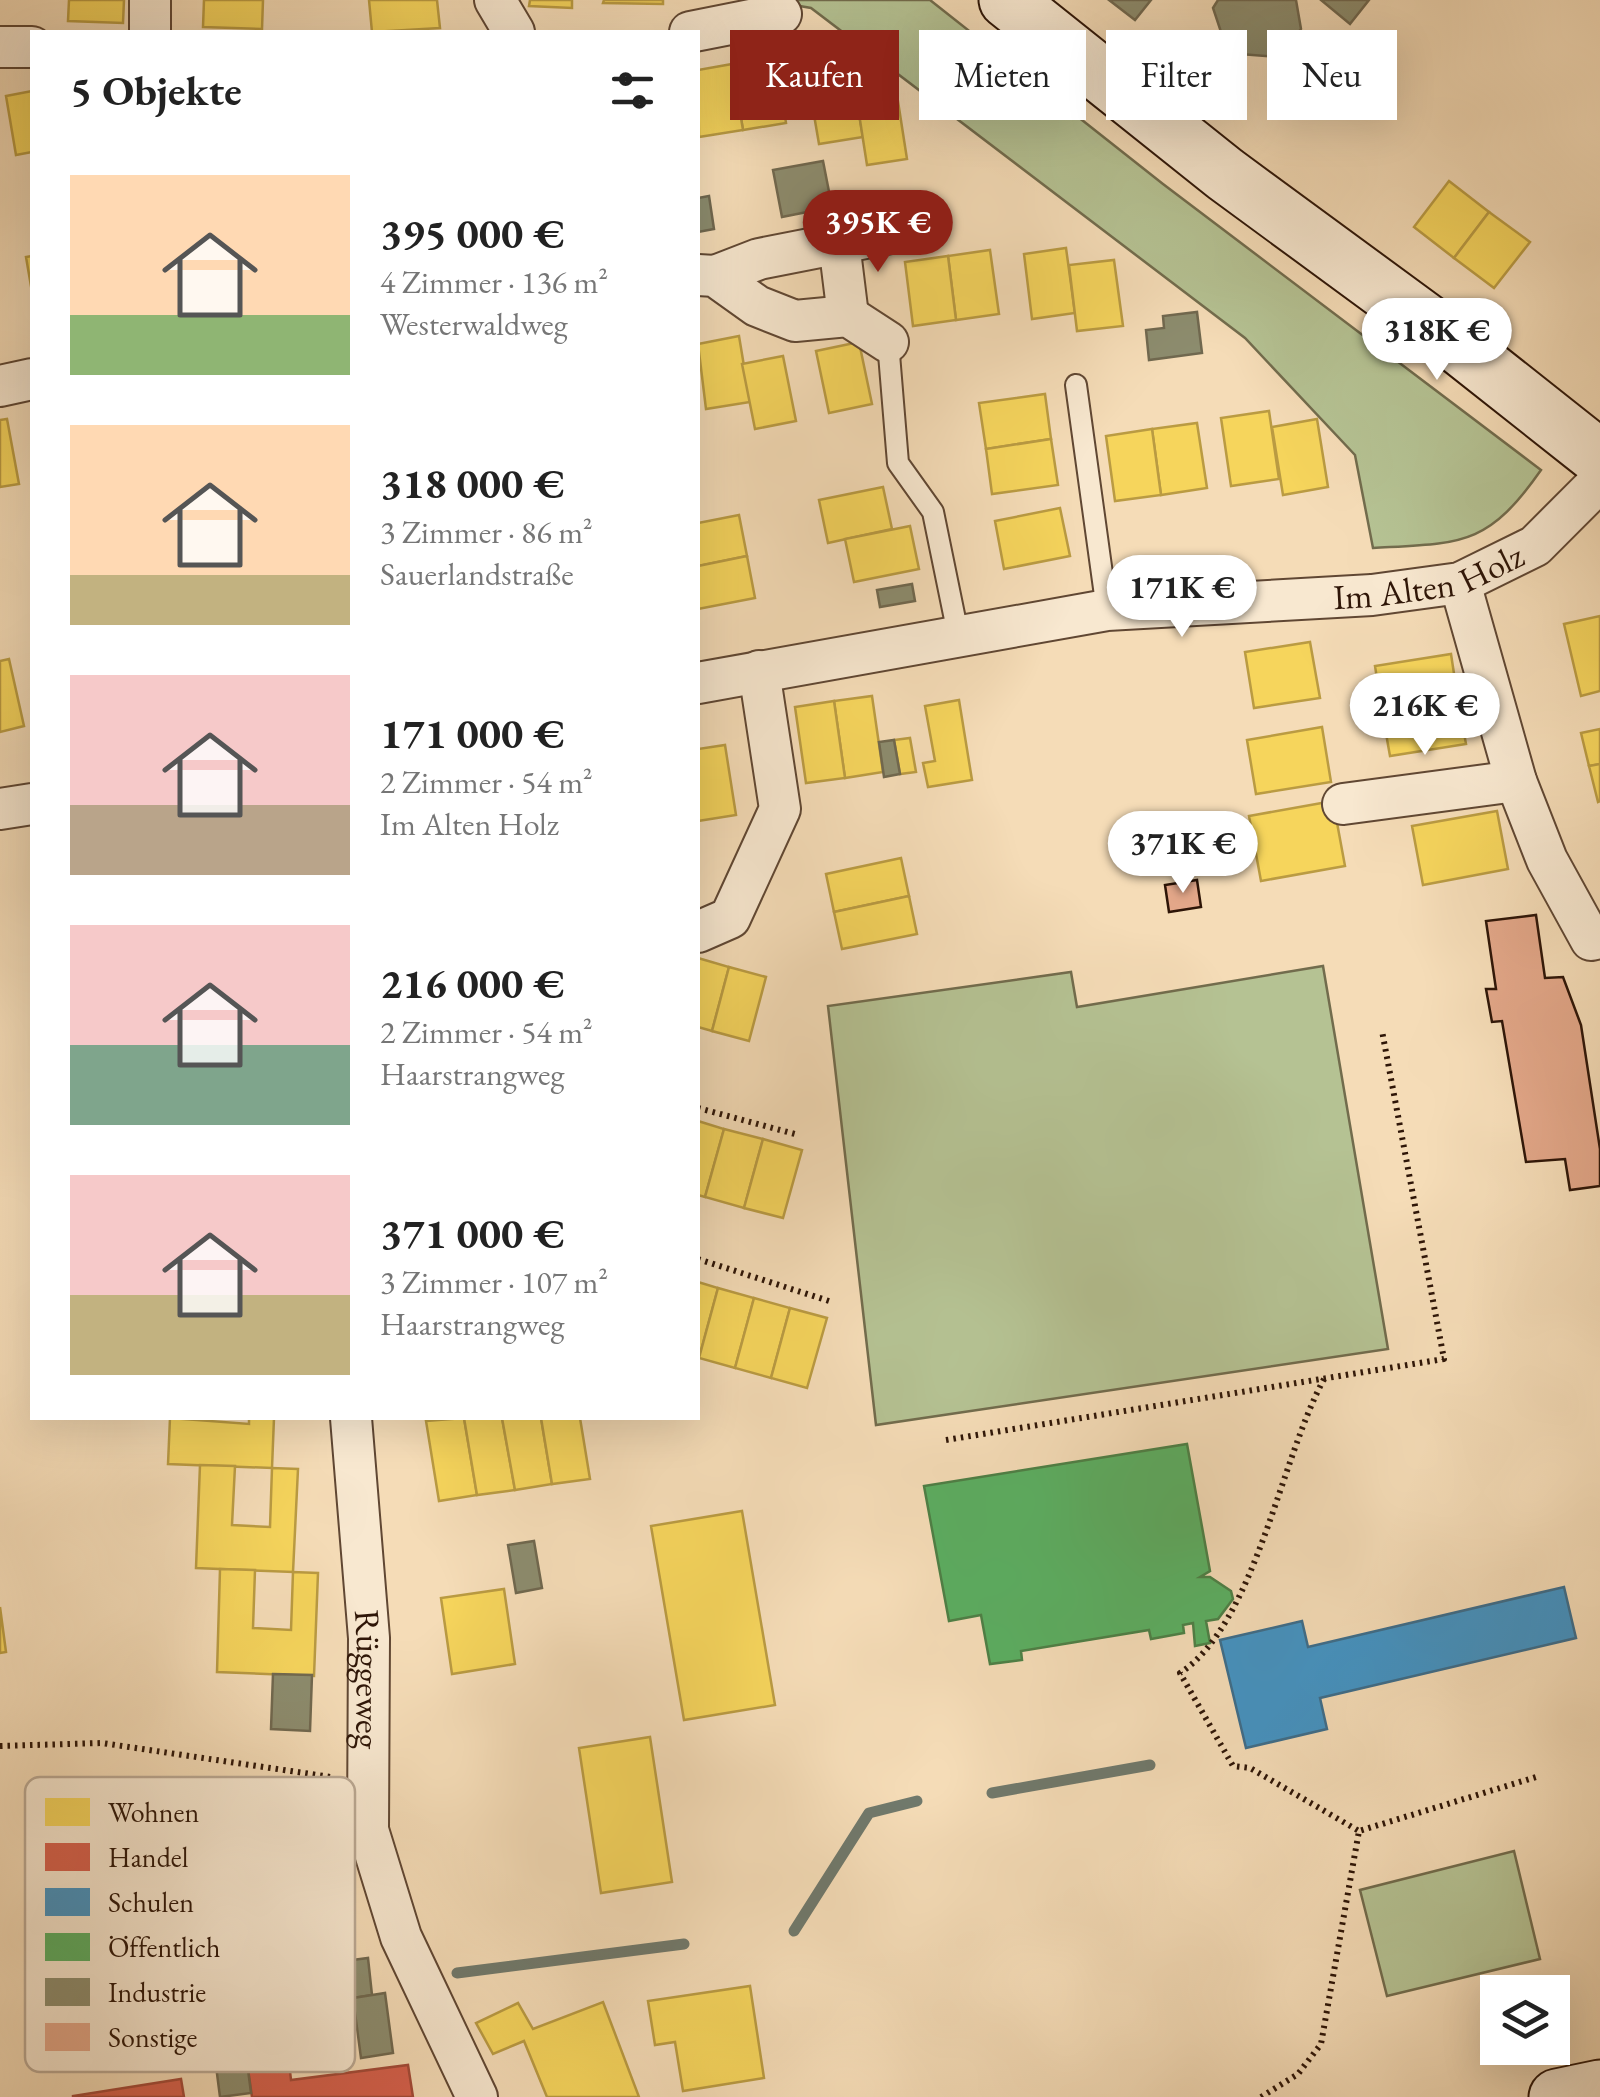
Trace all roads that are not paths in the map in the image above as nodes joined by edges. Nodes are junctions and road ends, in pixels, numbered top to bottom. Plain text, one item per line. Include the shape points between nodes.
1 (150, 0) edge
2 (495, 0) edge
3 (1006, 0) edge
4 (781, 14) dead end
5 (150, 30) edge
6 (513, 30) edge
7 (700, 30) edge
8 (0, 47) edge
9 (30, 47) edge
10 (886, 234) dead end
11 (839, 243) junction
12 (706, 276) edge
13 (848, 316) junction
14 (888, 342) joint
15 (30, 379) edge
16 (1076, 385) dead end
17 (0, 386) edge
18 (1600, 458) edge
19 (1600, 481) edge
20 (1460, 582) junction
21 (1107, 610) junction
22 (958, 634) junction
23 (760, 670) junction
24 (700, 683) edge
25 (1516, 781) junction
26 (30, 804) edge
27 (1343, 804) dead end
28 (0, 809) edge
29 (700, 931) edge
30 (1600, 938) edge
31 (352, 1420) edge
32 (1600, 2088) edge
33 (477, 2097) edge
34 (1557, 2097) edge

1 - 5 street
2 - 6 street
3 - 18 main road
4 - 7 street
8 - 9 street
10 - 11 street
11 - 12 street
11 - 13 street
12 - 13 street via 796,322
13 - 14 street
14 - 22 lane via 898,463 932,512
15 - 17 street
16 - 21 lane
19 - 20 street, Im Alten Holz via 1535,546
20 - 21 street, Im Alten Holz via 1372,595
20 - 25 street
21 - 22 street, Im Alten Holz
22 - 23 street, Im Alten Holz
23 - 24 street, Im Alten Holz
23 - 29 street via 780,810 730,918
25 - 27 street
25 - 30 street via 1547,860 1591,940
26 - 28 street
31 - 33 street, Rüggeweg via 369,1638 368,1830 401,1936
32 - 34 main road

